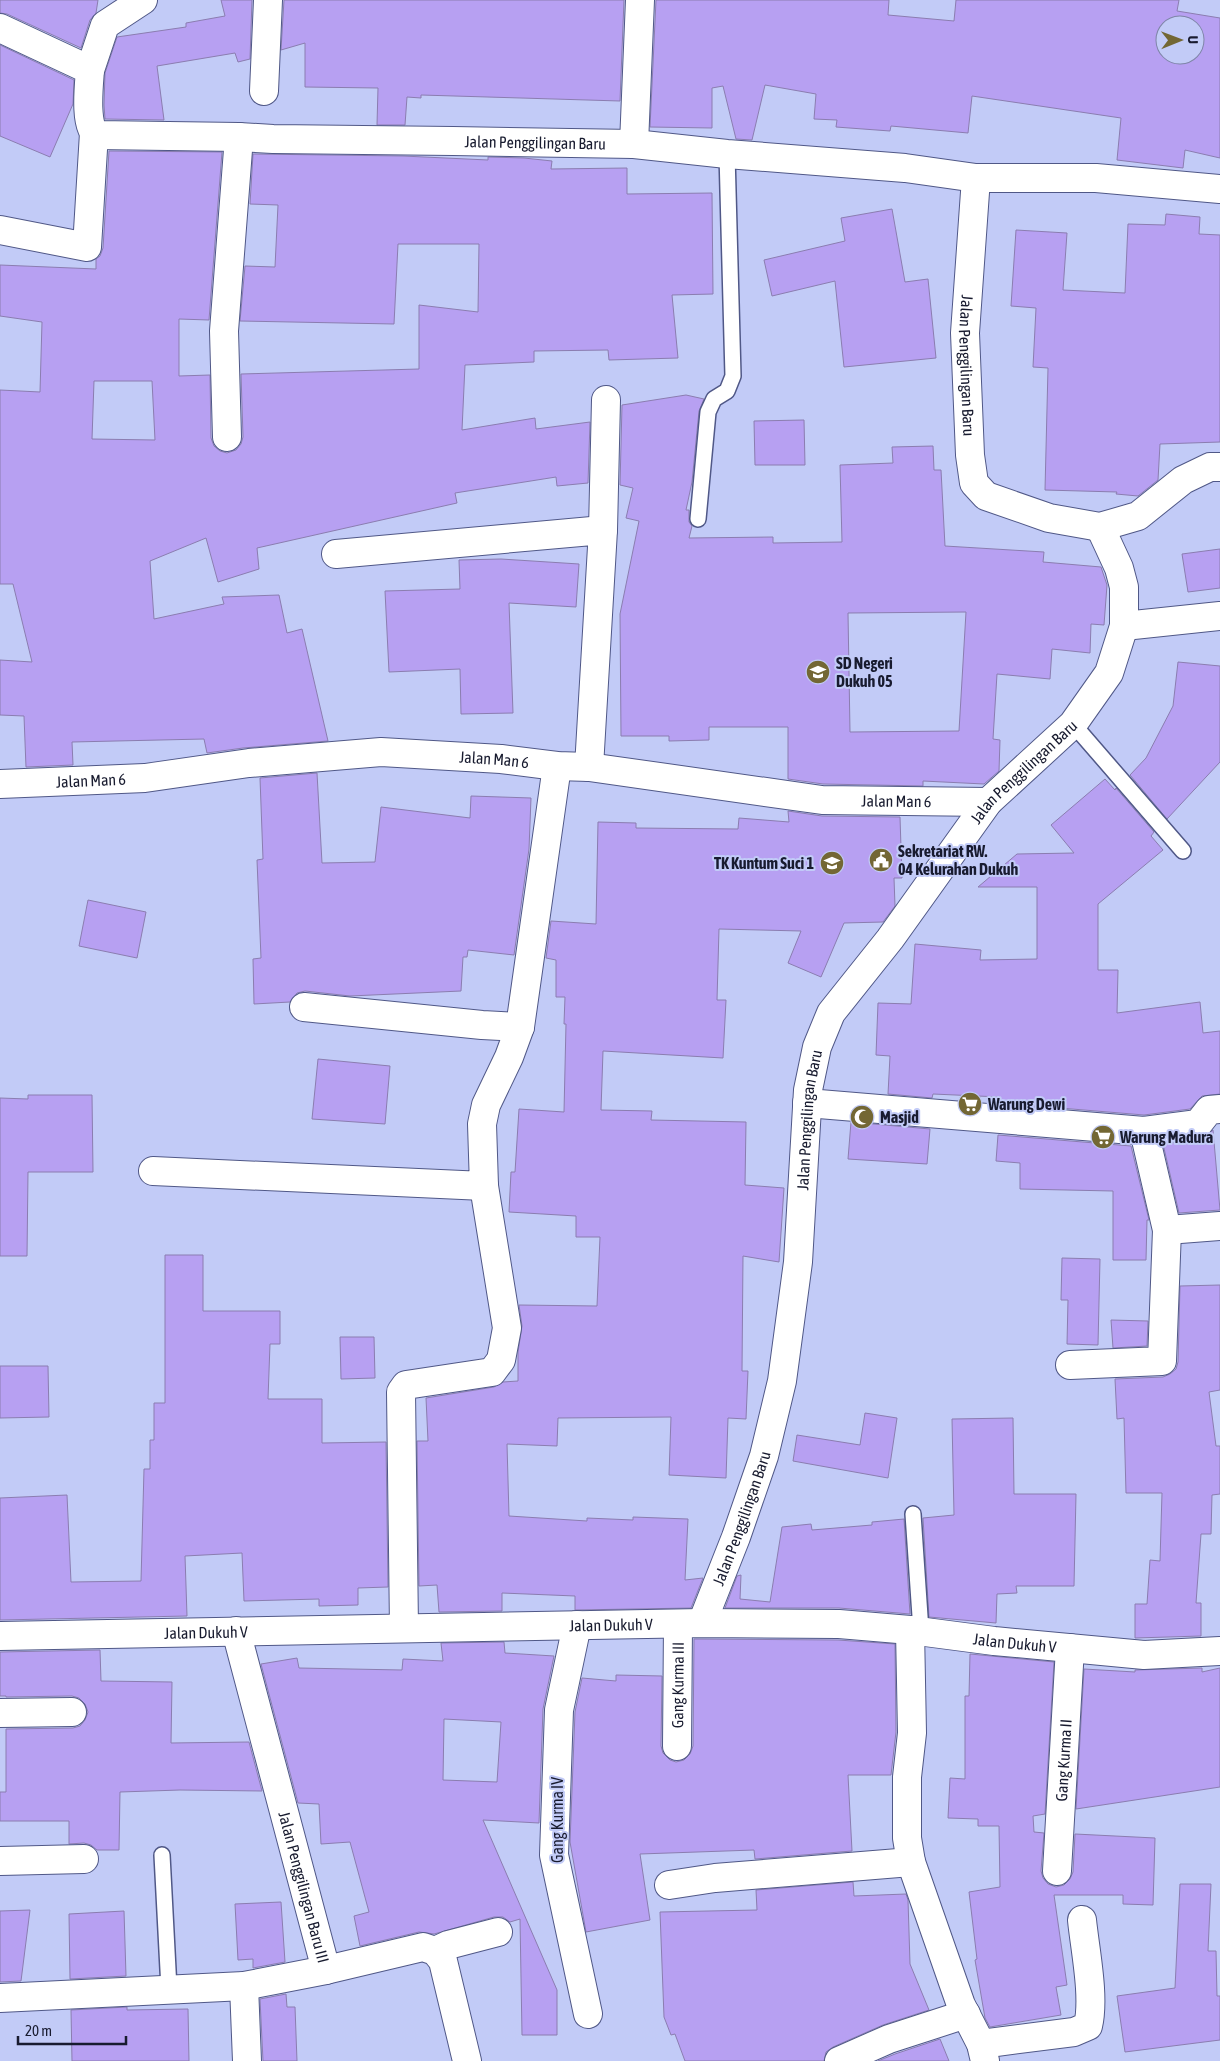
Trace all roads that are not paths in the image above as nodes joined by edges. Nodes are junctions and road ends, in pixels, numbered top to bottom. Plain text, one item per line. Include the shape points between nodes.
1 (143, 0) edge
2 (268, 0) edge
3 (640, 0) edge
4 (0, 28) edge
5 (90, 70) junction
6 (264, 91) dead end
7 (94, 133) junction
8 (239, 137) junction
9 (634, 144) junction
10 (727, 154) junction
11 (976, 178) junction
12 (1220, 189) edge
13 (0, 230) edge
14 (606, 400) dead end
15 (227, 437) dead end
16 (1220, 468) edge
17 (698, 518) dead end
18 (1100, 527) junction
19 (603, 530) junction
20 (336, 554) dead end
21 (1220, 616) edge
22 (1124, 626) junction
23 (1073, 724) junction
24 (557, 766) junction
25 (589, 767) junction
26 (0, 784) edge
27 (988, 802) junction
28 (1183, 851) dead end
29 (304, 1007) dead end
30 (520, 1027) junction
31 (807, 1103) junction
32 (1220, 1109) edge
33 (1144, 1131) junction
34 (153, 1171) dead end
35 (484, 1186) junction
36 (1220, 1226) edge
37 (1167, 1230) junction
38 (1070, 1365) dead end
39 (913, 1514) dead end
40 (690, 1623) junction
41 (577, 1625) junction
42 (404, 1628) junction
43 (916, 1630) junction
44 (236, 1631) junction
45 (0, 1636) edge
46 (1070, 1648) junction
47 (1220, 1651) edge
48 (72, 1712) dead end
49 (0, 1713) edge
50 (677, 1746) dead end
51 (162, 1855) dead end
52 (84, 1859) dead end
53 (0, 1861) edge
54 (911, 1862) junction
55 (1057, 1871) dead end
56 (669, 1885) dead end
57 (1082, 1920) dead end
58 (498, 1932) dead end
59 (435, 1951) junction
60 (326, 1970) junction
61 (244, 1986) junction
62 (169, 1989) junction
63 (0, 1998) edge
64 (588, 2014) dead end
65 (966, 2014) junction
66 (983, 2053) edge
67 (247, 2061) edge
68 (467, 2061) edge
69 (839, 2061) edge

1 - 5 street via 105,25
2 - 6 street
3 - 9 street
4 - 5 street
5 - 7 street via 88,108
7 - 8 street, Jalan Penggilingan Baru
7 - 13 street via 87,247
8 - 9 street, Jalan Penggilingan Baru
8 - 15 street via 224,331
9 - 10 street, Jalan Penggilingan Baru
10 - 11 street, Jalan Penggilingan Baru via 905,168
10 - 17 lane via 733,376 726,391 714,399 708,412
11 - 12 street, Jalan Penggilingan Baru via 1096,178
11 - 18 street, Jalan Penggilingan Baru via 965,334 974,483 986,496 1049,518
14 - 19 street
16 - 18 street via 1210,467 1183,480 1138,516
18 - 22 street, Jalan Penggilingan Baru via 1120,568 1124,587
19 - 20 street
19 - 25 street
21 - 22 street
22 - 23 street, Jalan Penggilingan Baru via 1109,673
23 - 27 street, Jalan Penggilingan Baru
23 - 28 lane
24 - 25 street, Jalan Man 6
24 - 26 street, Jalan Man 6 via 501,759 381,752 249,763 145,778
24 - 30 street
25 - 27 street, Jalan Man 6 via 822,800
27 - 31 street, Jalan Penggilingan Baru via 890,939 831,1013 817,1046
29 - 30 street
30 - 35 street via 486,1105 482,1124
31 - 33 street
31 - 40 street, Jalan Penggilingan Baru via 798,1262 782,1381 764,1456 740,1528
32 - 33 street via 1209,1110 1198,1124
33 - 37 street
34 - 35 street
35 - 42 street via 507,1328 501,1360 492,1372 406,1385 401,1392
36 - 37 street
37 - 38 street via 1162,1361
39 - 43 lane
40 - 41 street, Jalan Dukuh V
40 - 43 street, Jalan Dukuh V via 839,1624
40 - 50 street, Gang Kurma III
41 - 42 street, Jalan Dukuh V
41 - 64 street, Gang Kurma IV via 559,1710 554,1855
42 - 44 street, Jalan Dukuh V
43 - 46 street, Jalan Dukuh V
43 - 54 street via 907,1777 907,1838
44 - 45 street, Jalan Dukuh V
44 - 60 street, Jalan Penggilingan Baru III
46 - 47 street, Jalan Dukuh V via 1144,1655
46 - 55 street, Gang Kurma II
48 - 49 street
51 - 62 lane
52 - 53 street
54 - 56 street via 715,1878
54 - 65 street
57 - 66 street via 1089,1981 1088,2026
58 - 59 street
59 - 60 street via 423,1947
59 - 68 street via 443,1961
60 - 61 street, Jalan Penggilingan Baru III
61 - 62 street, Jalan Penggilingan Baru III
61 - 67 street
62 - 63 street, Jalan Penggilingan Baru III
65 - 66 street
65 - 69 street via 889,2039

